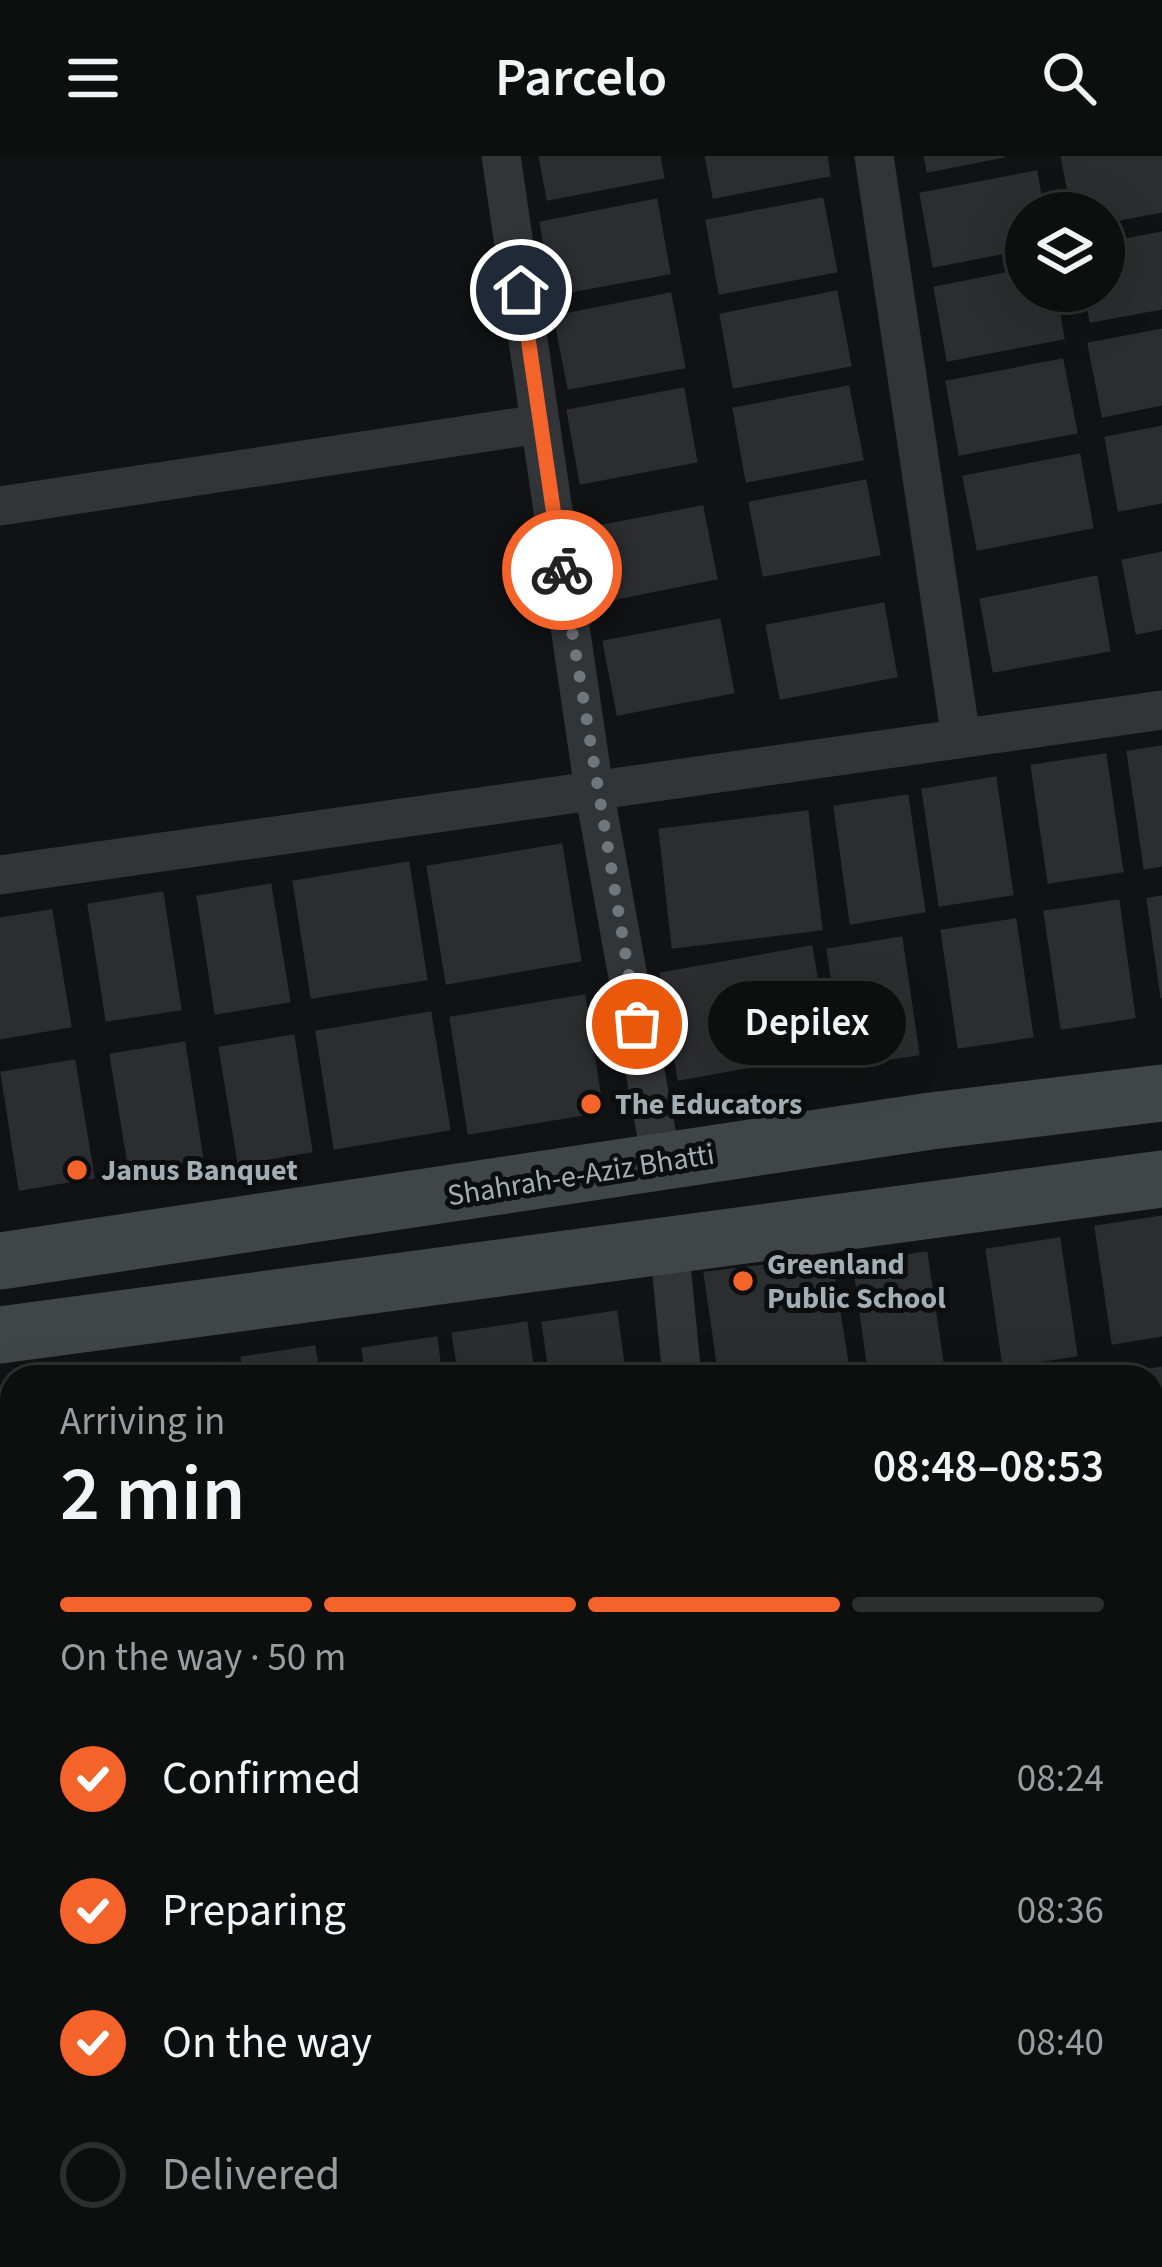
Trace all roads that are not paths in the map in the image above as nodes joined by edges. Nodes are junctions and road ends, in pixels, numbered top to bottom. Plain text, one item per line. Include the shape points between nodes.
1 (501, 156) edge
2 (874, 156) edge
3 (540, 424) junction
4 (0, 506) edge
5 (1162, 710) edge
6 (961, 738) junction
7 (595, 790) junction
8 (0, 875) edge
9 (1162, 1093) edge
10 (662, 1164) junction
11 (1162, 1179) edge
12 (670, 1245) junction
13 (0, 1261) edge
14 (0, 1335) edge
15 (681, 1365) edge

1 - 3 street
2 - 6 street
3 - 4 street
3 - 7 street
5 - 6 street
6 - 7 street
7 - 8 street
7 - 10 street
9 - 10 main road, Shahrah-e-Aziz Bhatti
10 - 13 main road, Shahrah-e-Aziz Bhatti
11 - 12 main road
12 - 14 main road
12 - 15 street

